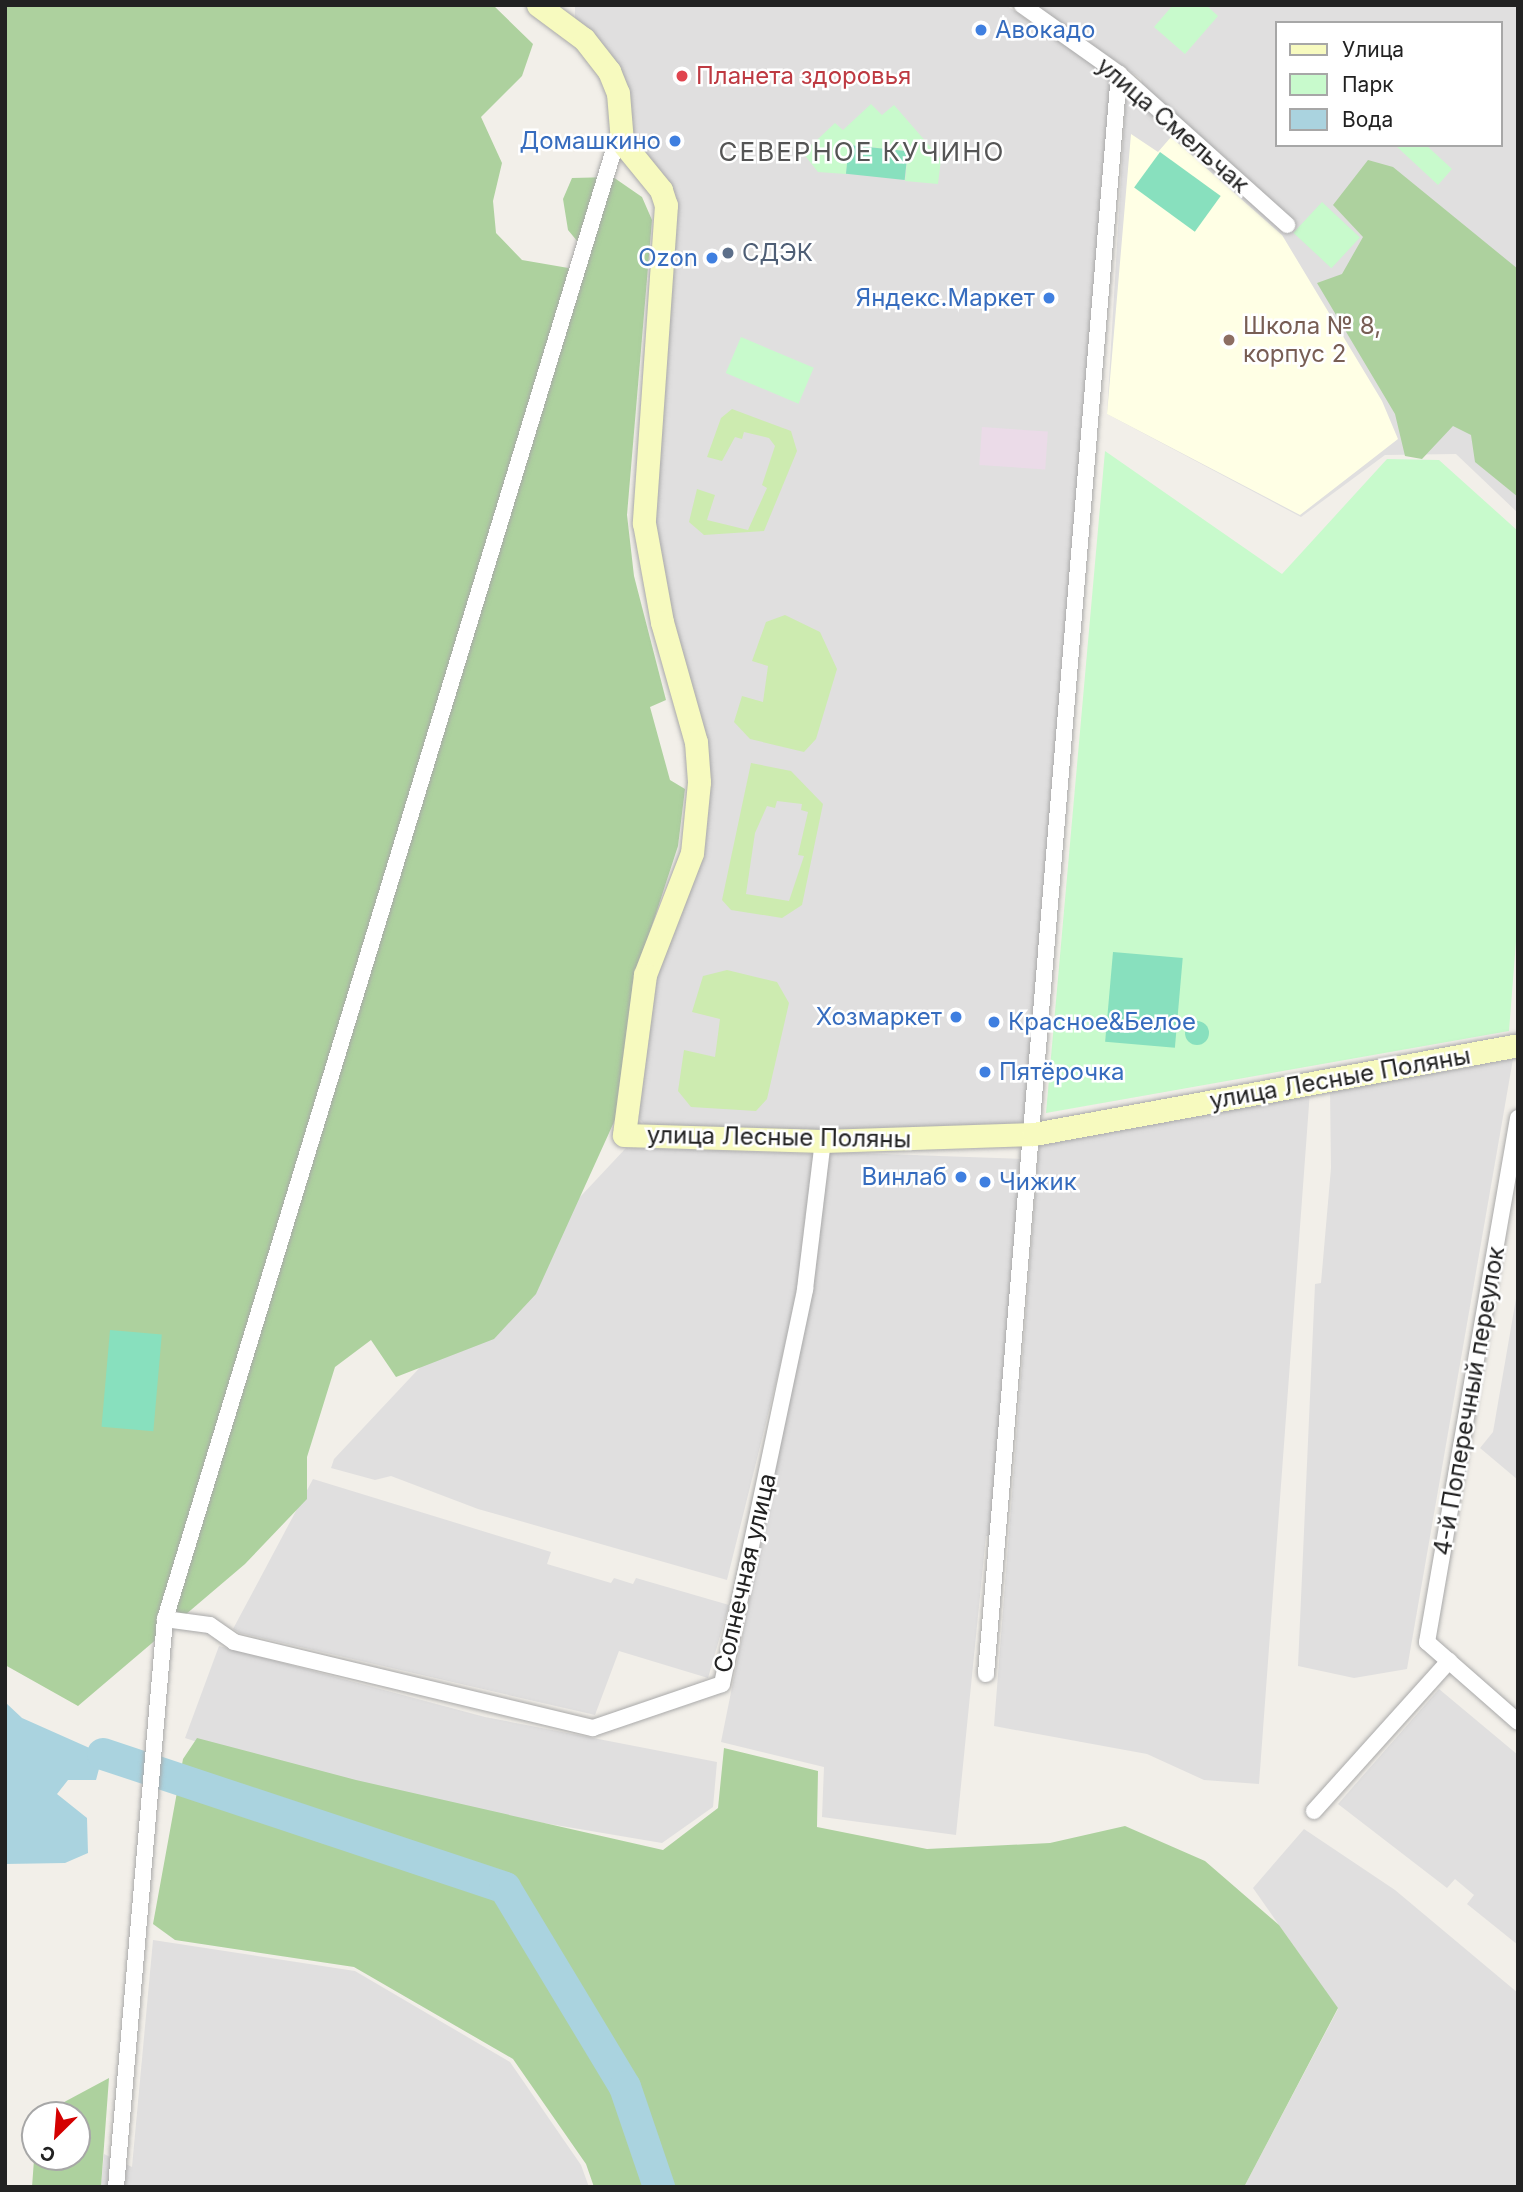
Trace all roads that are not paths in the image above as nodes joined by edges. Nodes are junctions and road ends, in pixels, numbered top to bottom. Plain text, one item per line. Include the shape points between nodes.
1 (1022, 5) edge
2 (550, 8) edge
3 (1119, 74) junction
4 (619, 133) junction
5 (1287, 225) dead end
6 (1518, 1045) edge
7 (1518, 1118) edge
8 (1034, 1134) junction
9 (823, 1141) junction
10 (164, 1619) junction
11 (1449, 1661) junction
12 (986, 1674) dead end
13 (1518, 1722) edge
14 (1314, 1811) dead end
15 (116, 2187) edge

1 - 3 street, улица Смельчак
2 - 4 street via 610,71 618,93
3 - 5 street, улица Смельчак
3 - 8 street
4 - 9 street, улица Лесные Поляны via 661,190 666,205 644,523 662,622 696,742 699,782 692,853 645,975 624,1135
4 - 10 street
6 - 8 street, улица Лесные Поляны
7 - 11 street, 4-й Поперечный переулок via 1427,1642
8 - 9 street, улица Лесные Поляны
8 - 12 street
9 - 10 street, Солнечная улица via 805,1289 722,1684 593,1728 234,1642 210,1625
10 - 15 street
11 - 13 street
11 - 14 street

